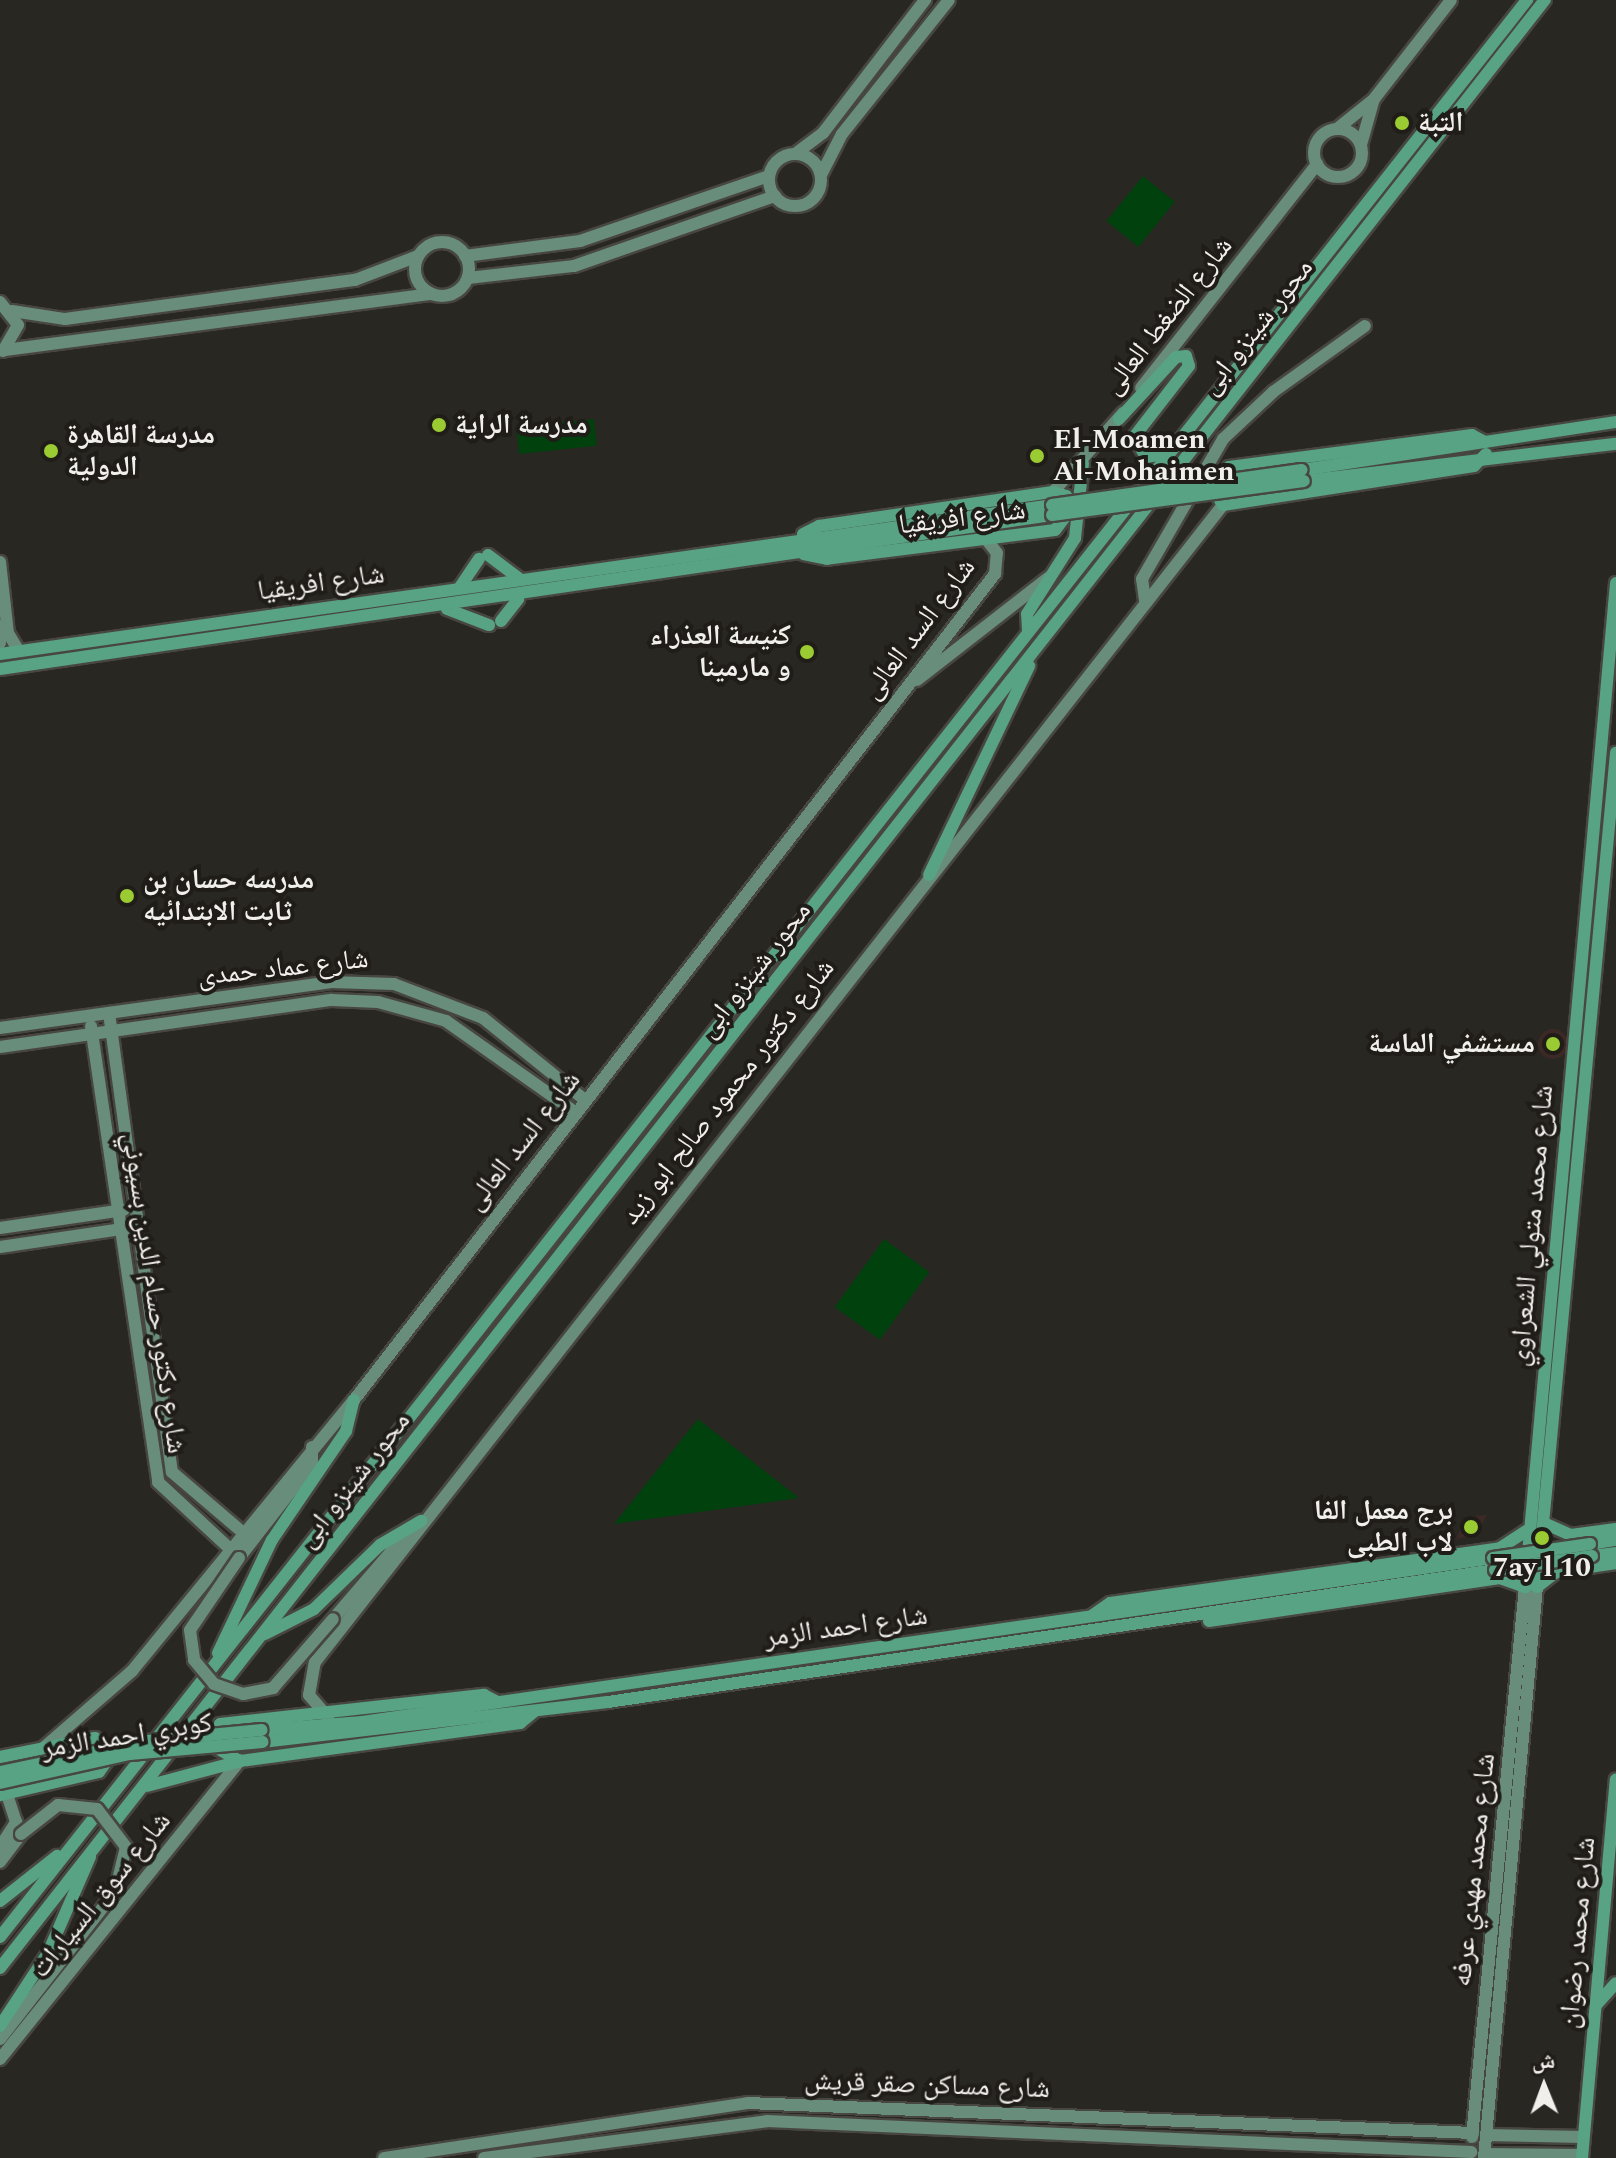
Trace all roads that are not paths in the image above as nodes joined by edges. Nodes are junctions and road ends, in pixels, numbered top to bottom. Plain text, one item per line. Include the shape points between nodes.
1 (925, 0) edge
2 (949, 0) edge
3 (1451, 0) edge
4 (1527, 0) edge
5 (1545, 0) edge
6 (1374, 99) junction
7 (1337, 129) junction
8 (1361, 149) junction
9 (795, 154) junction
10 (1317, 164) junction
11 (821, 175) junction
12 (769, 176) junction
13 (775, 196) junction
14 (418, 256) junction
15 (465, 256) junction
16 (468, 278) junction
17 (431, 294) junction
18 (0, 302) edge
19 (12, 311) junction
20 (1365, 326) dead end
21 (2, 352) edge
22 (1119, 419) junction
23 (1616, 422) edge
24 (1616, 444) edge
25 (1486, 448) junction
26 (1166, 454) junction
27 (1083, 463) junction
28 (1053, 492) junction
29 (1223, 505) junction
30 (801, 537) junction
31 (986, 539) junction
32 (803, 553) junction
33 (0, 562) edge
34 (1056, 570) junction
35 (519, 578) junction
36 (1616, 583) edge
37 (460, 587) junction
38 (518, 599) junction
39 (1145, 600) junction
40 (445, 607) junction
41 (3, 630) edge
42 (1028, 631) junction
43 (0, 643) edge
44 (19, 651) junction
45 (0, 654) edge
46 (1033, 656) junction
47 (0, 669) edge
48 (909, 685) junction
49 (1616, 753) edge
50 (929, 875) junction
51 (1577, 983) junction
52 (1596, 983) junction
53 (1575, 1004) junction
54 (1593, 1004) junction
55 (109, 1013) junction
56 (90, 1015) junction
57 (0, 1028) edge
58 (112, 1031) junction
59 (92, 1034) junction
60 (0, 1047) edge
61 (585, 1100) junction
62 (575, 1112) junction
63 (135, 1208) junction
64 (117, 1211) junction
65 (138, 1227) junction
66 (0, 1228) edge
67 (120, 1230) junction
68 (0, 1247) edge
69 (354, 1400) junction
70 (1537, 1427) junction
71 (1555, 1428) junction
72 (312, 1447) junction
73 (1535, 1451) junction
74 (1553, 1451) junction
75 (1546, 1524) junction
76 (418, 1525) junction
77 (1616, 1529) edge
78 (241, 1531) junction
79 (1526, 1531) junction
80 (1571, 1535) junction
81 (1616, 1540) edge
82 (228, 1547) junction
83 (1500, 1548) junction
84 (1614, 1563) edge
85 (1577, 1568) junction
86 (1500, 1578) junction
87 (1531, 1587) junction
88 (1093, 1615) junction
89 (1140, 1623) junction
90 (262, 1635) junction
91 (216, 1661) junction
92 (498, 1702) junction
93 (535, 1711) junction
94 (328, 1717) junction
95 (262, 1736) junction
96 (42, 1749) junction
97 (0, 1757) edge
98 (240, 1761) junction
99 (0, 1772) edge
100 (1616, 1780) edge
101 (142, 1788) junction
102 (2, 1791) edge
103 (72, 1844) junction
104 (0, 1847) edge
105 (90, 1854) junction
106 (0, 1862) edge
107 (0, 1901) edge
108 (0, 1937) edge
109 (0, 1968) edge
110 (1616, 1983) edge
111 (1595, 2009) junction
112 (0, 2026) edge
113 (0, 2039) edge
114 (0, 2059) edge
115 (1479, 2065) junction
116 (1493, 2071) junction
117 (1476, 2084) junction
118 (1490, 2090) junction
119 (1479, 2134) junction
120 (1583, 2137) junction
121 (1477, 2155) edge
122 (1581, 2157) edge
123 (384, 2158) edge
124 (484, 2158) edge

1 - 9 street via 823,133
2 - 11 street via 842,134
3 - 6 street
4 - 26 main road, محور شينزو ابى
5 - 46 main road, محور شينزو ابى
6 - 7 street
6 - 8 street
7 - 8 street via 1354,136
7 - 10 street via 1317,140
8 - 10 street via 1347,174 1332,176
9 - 11 street via 812,160
9 - 12 street via 778,160
10 - 22 street, شارع الضغط العالى
11 - 13 street via 806,203
12 - 13 street
12 - 15 street via 580,241
13 - 16 street via 574,266
14 - 15 street via 446,242
14 - 17 street via 416,278
14 - 19 street via 355,280 74,318
15 - 16 street
16 - 17 street via 453,294
17 - 21 street
18 - 19 street
19 - 21 street via 17,332
20 - 39 street via 1273,392 1223,439 1142,579
22 - 26 main road via 1176,357 1186,356 1189,366 1134,437 1146,457
22 - 27 street, شارع الضغط العالى
23 - 25 main road
24 - 25 main road
25 - 29 main road via 1471,467
25 - 29 main road via 1472,435 1229,467 1215,483
25 - 30 main road, bridge
25 - 32 main road, bridge
26 - 42 main road, محور شينزو ابى
27 - 28 street, شارع الضغط العالى
27 - 34 main road via 1075,538
28 - 30 main road, شارع افريقيا via 819,526
28 - 31 main road, شارع افريقيا via 1070,504 1063,527
29 - 39 street, شارع دكتور محمود صالح ابو زيد
30 - 35 main road, شارع افريقيا
31 - 32 main road, شارع افريقيا via 822,559
31 - 48 street, شارع السد العالى via 998,558 995,574
32 - 38 main road, شارع افريقيا
33 - 41 street
34 - 42 main road via 1027,614
34 - 48 street
35 - 37 main road, شارع افريقيا
35 - 37 main road via 483,557
36 - 51 main road, شارع محمد متولي الشعراوي
37 - 44 main road, شارع افريقيا
38 - 40 main road, شارع افريقيا
38 - 40 main road via 495,623
39 - 50 street, شارع دكتور محمود صالح ابو زيد
40 - 47 main road, شارع افريقيا
41 - 43 street
41 - 44 street
42 - 91 main road, محور شينزو ابى
44 - 45 main road, شارع افريقيا
46 - 50 main road via 998,743
46 - 90 main road, محور شينزو ابى
48 - 61 street, شارع السد العالى
49 - 52 main road, شارع محمد متولي الشعراوي
50 - 76 street, شارع دكتور محمود صالح ابو زيد
51 - 52 main road
51 - 53 main road, شارع محمد متولي الشعراوي
52 - 54 main road, شارع محمد متولي الشعراوي
53 - 54 main road
53 - 70 main road, شارع محمد متولي الشعراوي
54 - 71 main road, شارع محمد متولي الشعراوي
55 - 56 street, شارع عماد حمدى
55 - 58 street, شارع دكتور حسام الدين بسيوني
55 - 61 street, شارع عماد حمدى via 340,981 394,984 483,1018
56 - 57 street, شارع عماد حمدى
56 - 59 street, شارع دكتور حسام الدين بسيوني
58 - 59 street, شارع عماد حمدى
58 - 62 street, شارع عماد حمدى via 332,1000 397,1004 474,1037
58 - 63 street, شارع دكتور حسام الدين بسيوني
59 - 60 street, شارع عماد حمدى
59 - 64 street, شارع دكتور حسام الدين بسيوني
61 - 62 street, شارع السد العالى
62 - 69 street, شارع السد العالى
63 - 64 street
63 - 65 street, شارع دكتور حسام الدين بسيوني
64 - 66 street
64 - 67 street, شارع دكتور حسام الدين بسيوني
65 - 67 street
65 - 78 street, شارع دكتور حسام الدين بسيوني via 172,1472
67 - 68 street
67 - 82 street, شارع دكتور حسام الدين بسيوني via 159,1488
69 - 72 street, شارع السد العالى
69 - 91 main road via 346,1431 266,1550
70 - 71 main road via 1547,1434
70 - 73 main road, شارع محمد متولي الشعراوي
71 - 74 main road, شارع محمد متولي الشعراوي
72 - 76 street, bridge via 312,1464 190,1630 194,1660 214,1684 243,1694 273,1688 387,1551
72 - 78 street, شارع السد العالى
73 - 74 main road via 1546,1444
73 - 79 main road, شارع محمد متولي الشعراوي
74 - 75 main road, شارع محمد متولي الشعراوي
75 - 80 main road
75 - 87 main road, شارع محمد متولي الشعراوي
76 - 90 main road via 380,1545 314,1609
76 - 94 street, شارع دكتور محمود صالح ابو زيد via 312,1667 309,1695
77 - 80 main road
78 - 82 street, شارع السد العالى
79 - 83 main road, شارع احمد الزمر
79 - 87 main road, شارع محمد متولي الشعراوي
80 - 85 main road via 1568,1553
81 - 88 main road, bridge
82 - 96 street, شارع السد العالى via 132,1671
83 - 86 main road via 1507,1565
83 - 88 main road, شارع احمد الزمر via 1110,1603
84 - 85 main road
84 - 89 main road, bridge
85 - 87 main road
86 - 87 main road, شارع احمد الزمر
86 - 89 main road, شارع احمد الزمر via 1160,1628
87 - 115 street, شارع محمد مهدي عرفه
87 - 116 street, شارع محمد مهدي عرفه
88 - 92 main road, شارع احمد الزمر
89 - 93 main road, شارع احمد الزمر
90 - 101 main road, محور شينزو ابى
91 - 103 main road, محور شينزو ابى
92 - 94 main road, شارع احمد الزمر via 484,1695
92 - 95 main road
93 - 95 main road
93 - 98 main road, شارع احمد الزمر via 520,1723
94 - 98 main road, شارع احمد الزمر via 220,1724 213,1746
95 - 99 main road, كوبري احمد الزمر, bridge via 109,1747
95 - 102 main road, كوبري احمد الزمر, bridge via 130,1754
96 - 97 main road
96 - 102 main road via 90,1739 111,1749 111,1763 99,1772
98 - 101 main road, شارع احمد الزمر
98 - 114 street, شارع سوق السيارات
100 - 111 main road, شارع محمد رضوان
101 - 105 main road, محور شينزو ابى
102 - 104 street via 16,1822
103 - 107 main road
103 - 108 main road, محور شينزو ابى
105 - 109 main road, محور شينزو ابى
105 - 112 main road via 48,1953
106 - 113 street, bridge via 21,1834 58,1805 105,1814 126,1847 115,1892
110 - 111 main road
111 - 120 main road, شارع محمد رضوان
115 - 116 street
115 - 117 street, شارع محمد مهدي عرفه
116 - 118 street, شارع محمد مهدي عرفه
117 - 118 street
117 - 119 street, شارع محمد مهدي عرفه
118 - 119 street, شارع محمد مهدي عرفه
119 - 120 street, شارع مساكن صقر قريش
119 - 121 street, شارع محمد مهدي عرفه
119 - 123 street, شارع مساكن صقر قريش via 748,2103
120 - 122 main road, شارع محمد رضوان
121 - 122 street, شارع مساكن صقر قريش
121 - 124 street, شارع مساكن صقر قريش via 767,2121

